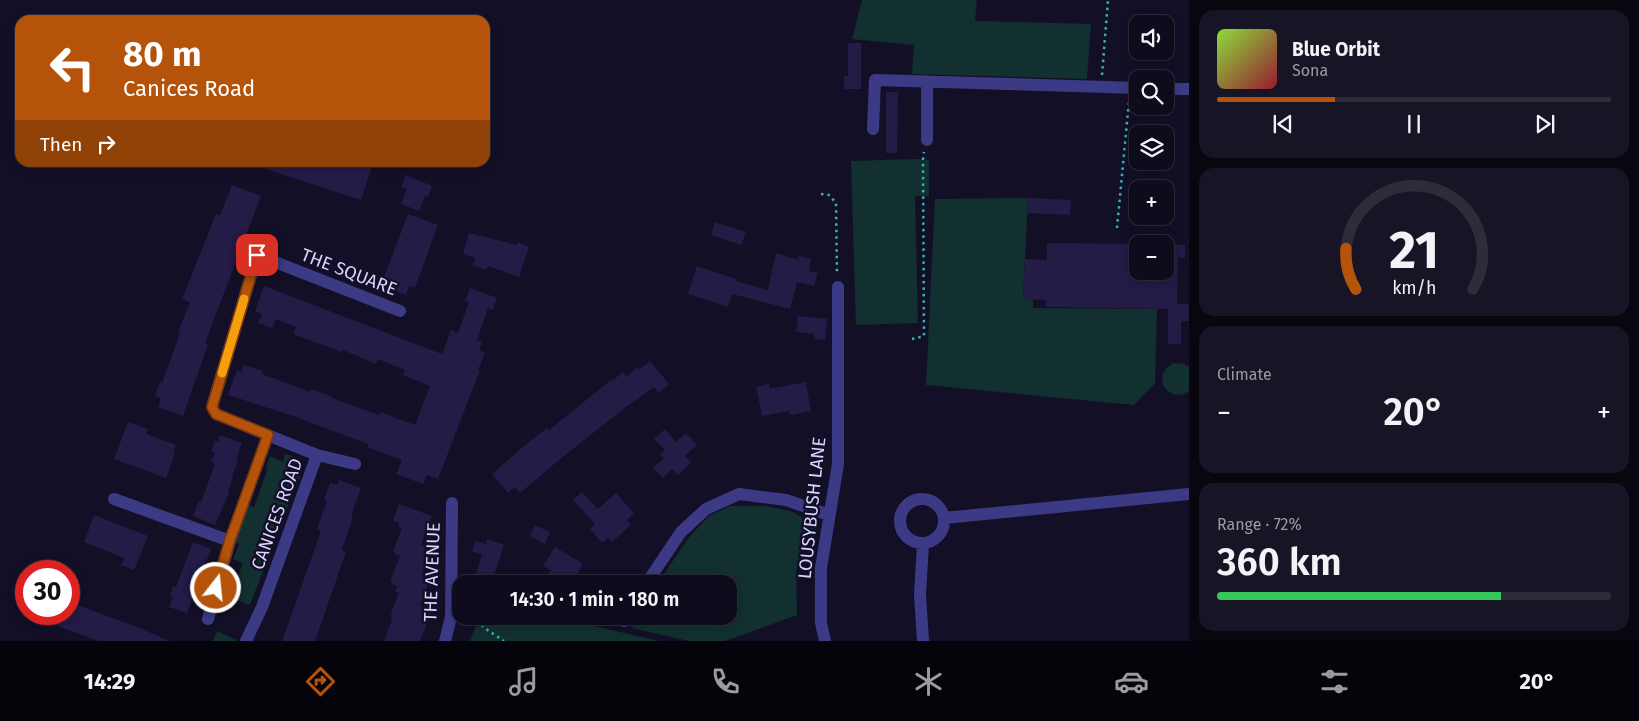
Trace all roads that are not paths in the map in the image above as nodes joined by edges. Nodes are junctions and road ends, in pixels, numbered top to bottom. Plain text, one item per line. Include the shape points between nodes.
1 (927, 81) junction
2 (1129, 88) edge
3 (1174, 89) edge
4 (1189, 89) edge
5 (873, 129) dead end
6 (926, 140) road end
7 (257, 255) joint
8 (838, 287) road end
9 (400, 311) dead end
10 (268, 435) junction
11 (317, 455) junction
12 (354, 464) dead end
13 (1189, 494) edge
14 (114, 499) dead end
15 (452, 503) dead end
16 (829, 515) junction
17 (944, 518) junction
18 (230, 540) junction
19 (923, 544) junction
20 (652, 575) edge
21 (208, 619) dead end
22 (246, 641) edge
23 (445, 641) edge
24 (825, 641) edge
25 (924, 641) edge

1 - 2 street
1 - 5 street via 875,80
1 - 6 street
3 - 4 street
7 - 9 street, THE SQUARE
7 - 10 street, CANICES ROAD via 212,407 216,414
8 - 16 street, LOUSYBUSH LANE via 838,464
10 - 11 street, CANICES ROAD
10 - 18 street
11 - 12 street, CANICES ROAD
11 - 22 street, CANICES ROAD via 262,608
13 - 17 street
14 - 18 street
15 - 23 street, THE AVENUE via 451,617
16 - 20 street via 786,500 739,494 706,509 681,532
16 - 24 street, LOUSYBUSH LANE via 821,568 821,622
17 - 19 street via 941,534 934,541
17 - 19 street via 939,506 930,500 918,498 908,503 901,512 900,524 912,542
18 - 21 street
19 - 25 street via 920,594

